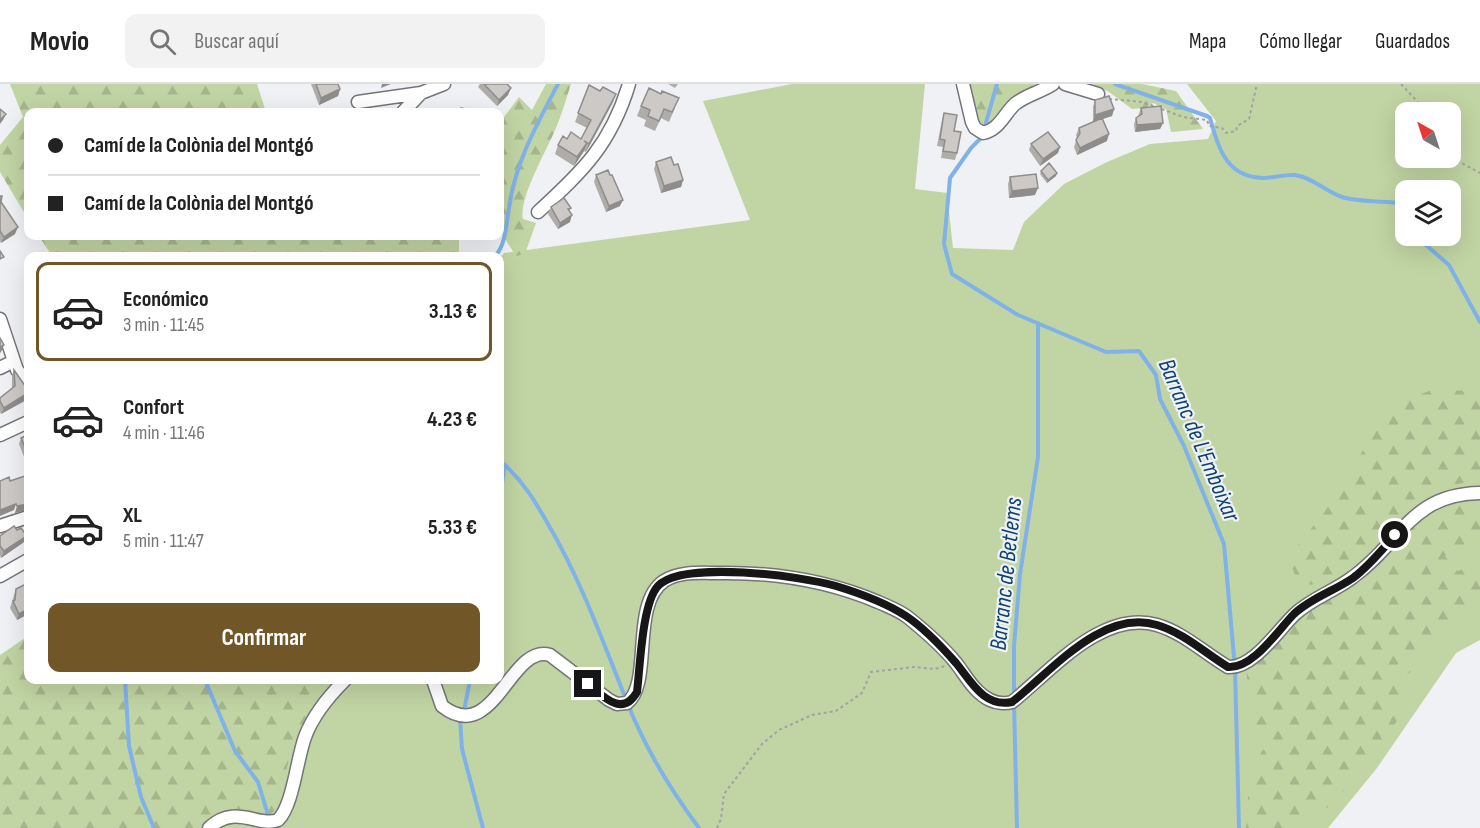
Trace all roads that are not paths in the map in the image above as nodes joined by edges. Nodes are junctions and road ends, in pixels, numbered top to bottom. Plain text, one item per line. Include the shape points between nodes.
1 (444, 84) edge
2 (629, 84) edge
3 (963, 84) edge
4 (1053, 84) edge
5 (1065, 84) edge
6 (421, 93) junction
7 (1098, 94) road end
8 (358, 102) dead end
9 (407, 108) edge
10 (538, 212) dead end
11 (0, 319) edge
12 (14, 361) junction
13 (0, 368) edge
14 (24, 378) edge
15 (24, 424) edge
16 (0, 435) edge
17 (1480, 493) edge
18 (24, 518) edge
19 (0, 526) edge
20 (24, 562) edge
21 (0, 576) edge
22 (341, 684) edge
23 (434, 684) edge
24 (209, 828) edge

1 - 6 street
2 - 10 street via 598,152
3 - 4 street via 972,122 983,133 996,127 1021,100
5 - 7 street
6 - 8 street
6 - 9 street
11 - 12 street
12 - 13 street
12 - 14 street
15 - 16 street
17 - 23 street via 1444,499 1414,516 1358,573 1303,606 1240,666 1228,667 1183,637 1141,622 1121,625 1089,640 1058,661 1012,702 995,702 975,689 955,663 908,617 859,594 794,577 689,573 667,579 651,597 637,692 627,703 609,700 542,653 532,655 483,710 468,716 460,717 442,706
18 - 19 street
20 - 21 street
22 - 24 street via 306,734 280,818 264,826 228,818

